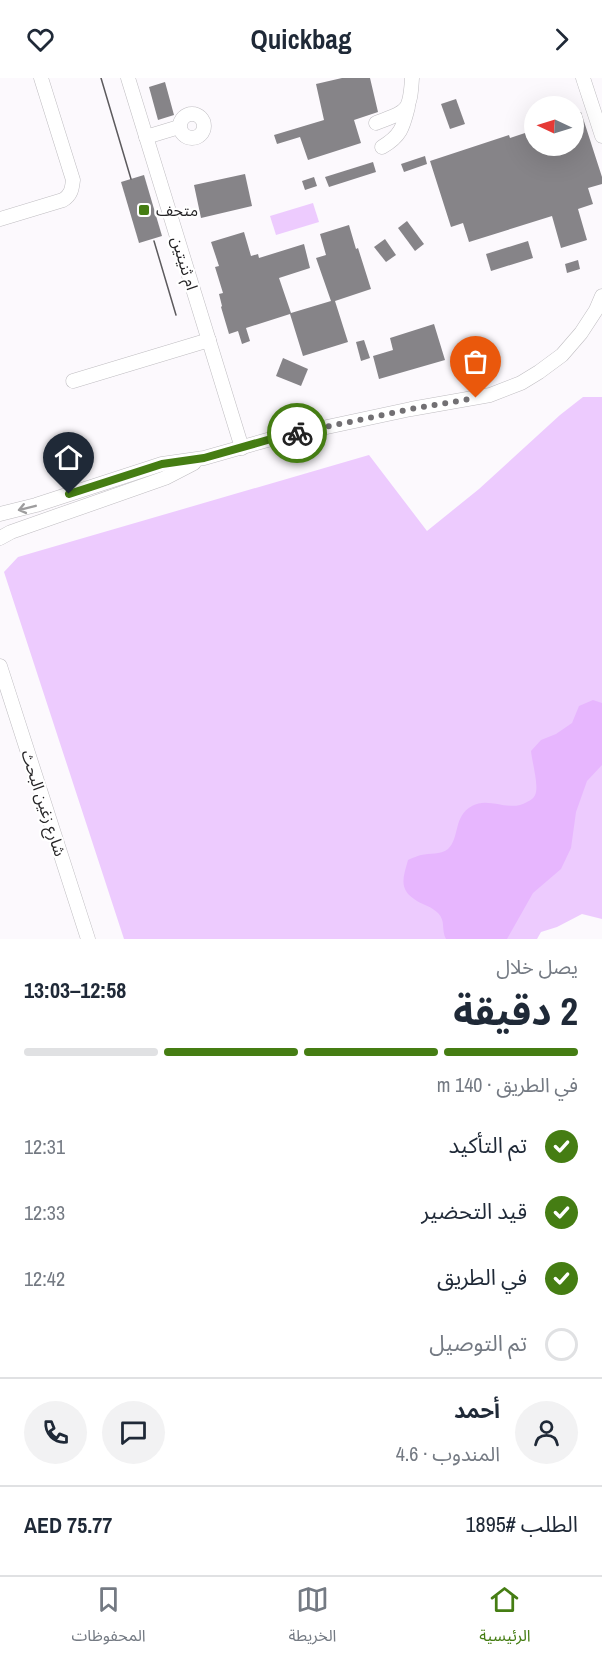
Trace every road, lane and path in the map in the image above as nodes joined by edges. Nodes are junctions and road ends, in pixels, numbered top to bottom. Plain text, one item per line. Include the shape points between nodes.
1 (40, 78) edge
2 (128, 78) edge
3 (412, 78) edge
4 (584, 78) edge
5 (408, 107) junction
6 (376, 123) dead end
7 (179, 127) dead end
8 (602, 136) edge
9 (146, 137) junction
10 (382, 147) dead end
11 (0, 219) edge
12 (602, 296) edge
13 (209, 340) junction
14 (73, 381) dead end
15 (242, 448) junction
16 (121, 476) junction
17 (141, 478) junction
18 (86, 488) junction
19 (123, 493) junction
20 (92, 503) junction
21 (0, 514) edge
22 (0, 538) edge
23 (0, 666) edge
24 (88, 939) edge

1 - 11 street via 73,188 63,200
2 - 9 street, ام ثنيتين
3 - 5 street
4 - 8 street
5 - 6 street
5 - 10 street via 402,129
7 - 9 street
9 - 13 street, ام ثنيتين
12 - 15 street via 581,333 562,355 521,383 490,395
13 - 14 street
13 - 15 street, ام ثنيتين
15 - 17 street via 162,464
16 - 17 street
16 - 18 street
16 - 19 street via 128,482
17 - 19 street
18 - 20 street via 92,494
18 -> 21 street
19 - 20 street
20 - 22 street
23 - 24 street, شارع زغين البحث

